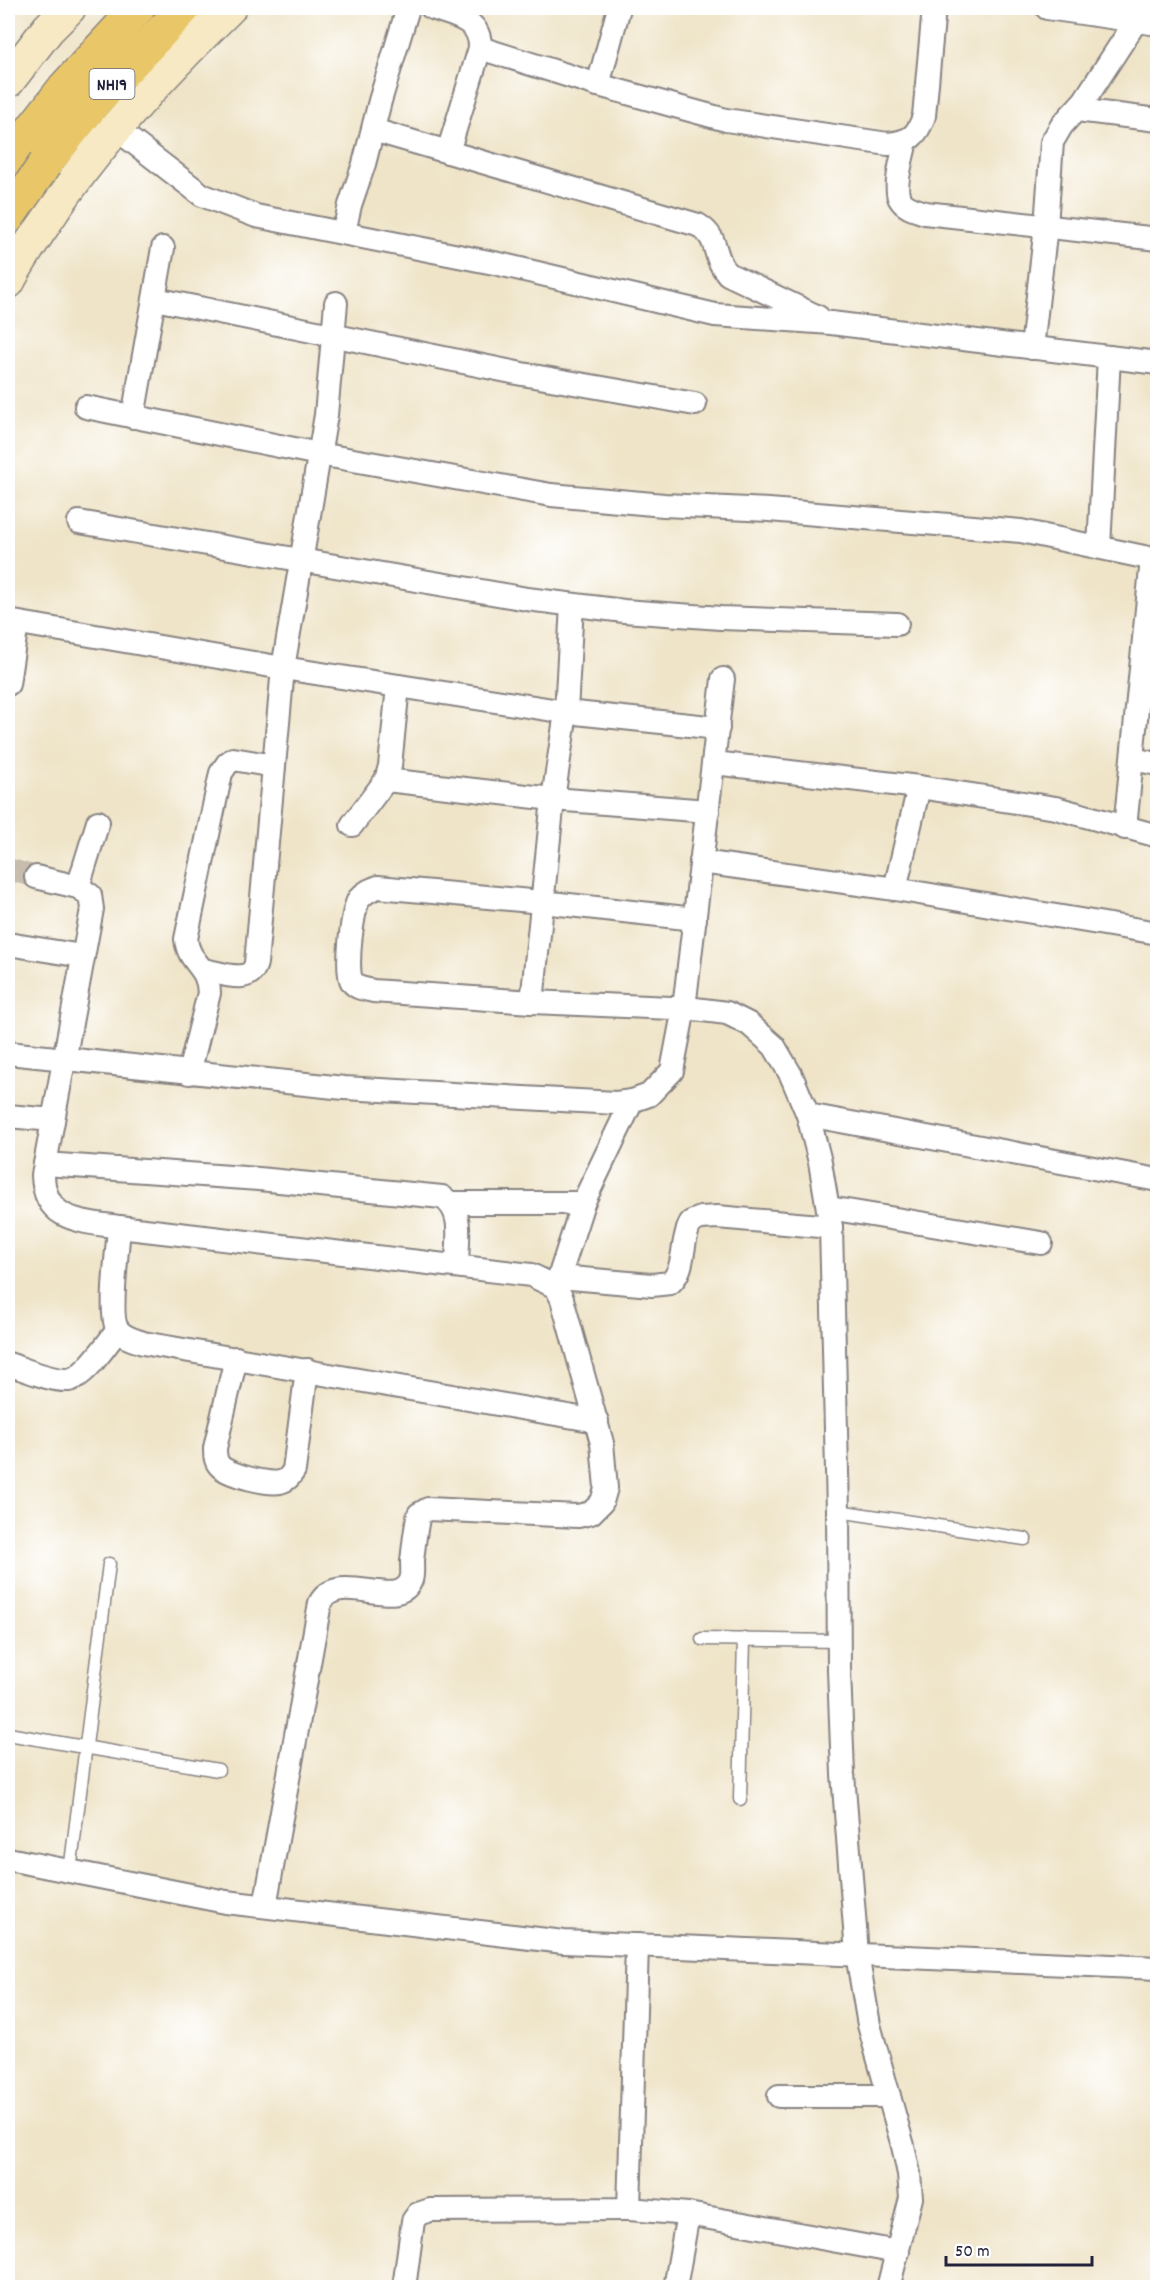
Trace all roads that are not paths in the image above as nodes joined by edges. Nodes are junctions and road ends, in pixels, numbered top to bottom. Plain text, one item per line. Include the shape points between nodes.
1 (69, 8) edge
2 (138, 8) edge
3 (184, 8) edge
4 (229, 8) edge
5 (408, 8) edge
6 (432, 8) edge
7 (619, 8) edge
8 (934, 8) edge
9 (1047, 8) edge
10 (1147, 22) edge
11 (480, 48) junction
12 (8, 81) edge
13 (598, 85) junction
14 (1077, 110) junction
15 (1158, 120) edge
16 (115, 128) junction
17 (373, 130) junction
18 (906, 141) junction
19 (448, 152) junction
20 (13, 153) edge
21 (8, 190) edge
22 (8, 217) edge
23 (46, 220) junction
24 (1046, 226) junction
25 (344, 232) junction
26 (1158, 239) edge
27 (18, 241) edge
28 (163, 248) dead end
29 (8, 282) edge
30 (155, 299) junction
31 (336, 303) dead end
32 (831, 323) junction
33 (332, 336) junction
34 (1032, 348) junction
35 (1109, 357) junction
36 (1158, 363) edge
37 (695, 404) dead end
38 (86, 407) dead end
39 (133, 417) junction
40 (319, 454) junction
41 (79, 522) dead end
42 (1099, 547) junction
43 (300, 559) junction
44 (1155, 559) edge
45 (572, 605) junction
46 (12, 622) edge
47 (897, 624) dead end
48 (1149, 663) edge
49 (282, 668) junction
50 (723, 679) dead end
51 (8, 684) edge
52 (398, 686) junction
53 (566, 712) junction
54 (717, 729) junction
55 (1132, 759) junction
56 (714, 763) junction
57 (1158, 764) edge
58 (274, 766) junction
59 (386, 780) junction
60 (919, 787) junction
61 (553, 799) junction
62 (708, 811) junction
63 (98, 822) dead end
64 (352, 825) dead end
65 (1125, 828) junction
66 (1158, 836) edge
67 (701, 862) junction
68 (36, 877) tunnel mouth
69 (78, 887) junction
70 (895, 888) junction
71 (542, 902) junction
72 (695, 919) junction
73 (1158, 933) edge
74 (8, 944) edge
75 (82, 956) junction
76 (204, 970) junction
77 (532, 1002) junction
78 (684, 1008) junction
79 (8, 1053) edge
80 (64, 1059) junction
81 (189, 1073) junction
82 (632, 1101) junction
83 (808, 1115) junction
84 (8, 1116) edge
85 (53, 1120) junction
86 (45, 1164) junction
87 (1158, 1180) edge
88 (452, 1203) junction
89 (583, 1203) junction
90 (830, 1217) junction
91 (119, 1227) junction
92 (1041, 1243) dead end
93 (457, 1265) junction
94 (557, 1282) junction
95 (118, 1330) junction
96 (236, 1358) junction
97 (8, 1364) edge
98 (307, 1370) junction
99 (597, 1421) junction
100 (838, 1511) junction
101 (1025, 1539) dead end
102 (110, 1564) dead end
103 (702, 1639) dead end
104 (744, 1640) junction
105 (839, 1641) junction
106 (8, 1734) edge
107 (84, 1748) junction
108 (218, 1770) dead end
109 (740, 1799) dead end
110 (8, 1859) edge
111 (70, 1871) junction
112 (265, 1906) junction
113 (637, 1945) junction
114 (857, 1954) junction
115 (1158, 1968) edge
116 (780, 2096) dead end
117 (889, 2096) junction
118 (629, 2209) junction
119 (688, 2214) junction
120 (898, 2252) junction
121 (404, 2288) edge
122 (675, 2288) edge
123 (888, 2288) edge

1 - 12 street
2 - 20 highway, NH19 via 72,78
3 - 22 highway, NH19, bridge via 98,98
4 - 16 street
5 - 17 street
6 - 11 street via 474,26
7 - 13 street
8 - 18 street via 924,116 920,130
9 - 10 street
10 - 14 street
11 - 13 street
11 - 19 street
13 - 18 street via 757,126 888,144
14 - 15 street
14 - 24 street via 1052,142
16 - 23 street
16 - 25 street via 202,195 226,206 256,216
17 - 19 street
17 - 25 street
18 - 24 street via 897,188 899,199 909,207 925,213
19 - 32 street via 698,225 709,231 720,266 728,274
21 - 23 street
23 - 27 street
24 - 26 street
24 - 34 street
25 - 32 street via 715,315
27 - 29 street
28 - 30 street
30 - 33 street
30 - 39 street
31 - 33 street
32 - 34 street
33 - 37 street
33 - 40 street
34 - 35 street
35 - 36 street
35 - 42 street
38 - 39 street
39 - 40 street
40 - 42 street via 551,495 1021,531
40 - 43 street
41 - 43 street
42 - 44 street
43 - 45 street
43 - 49 street
44 - 48 street
45 - 47 street via 721,618
45 - 53 street
46 - 49 street
46 - 51 street
48 - 55 street
49 - 52 street
49 - 58 street
50 - 54 street
52 - 53 street
52 - 59 street
53 - 54 street
53 - 61 street
54 - 56 street
55 - 57 street
55 - 65 street
56 - 60 street
56 - 62 street
58 - 76 street via 254,971 240,977
58 - 76 street via 233,759 221,773 186,939 188,951
59 - 61 street
59 - 64 street
60 - 65 street via 1056,808
60 - 70 street
61 - 62 street
61 - 71 street
62 - 67 street
63 - 69 street
65 - 66 street
67 - 70 street
67 - 72 street
68 - 69 street
69 - 75 street via 90,895 92,909
70 - 73 street
71 - 72 street
71 - 77 street
71 - 77 street via 378,887 366,891 354,913 348,973 352,983 361,989
72 - 78 street
74 - 75 street
75 - 80 street
76 - 81 street via 209,993
77 - 78 street
78 - 82 street via 672,1071 649,1095
78 - 83 street via 727,1013 758,1031 774,1046
79 - 80 street
80 - 81 street
80 - 85 street
81 - 82 street via 344,1088
82 - 89 street
83 - 87 street
83 - 90 street
84 - 85 street
85 - 86 street
86 - 88 street via 429,1195
86 - 91 street via 43,1191 61,1214 74,1220
88 - 89 street
88 - 93 street via 458,1216
89 - 94 street
90 - 92 street
90 - 94 street via 700,1218 691,1222 686,1231 680,1272 670,1283
90 - 100 street
91 - 93 street
91 - 95 street via 113,1314
93 - 94 street
94 - 99 street
95 - 96 street via 143,1343
95 - 97 street via 85,1370 68,1380
96 - 98 street
96 - 98 street via 216,1458 228,1472 271,1483 289,1479 294,1470
98 - 99 street
99 - 112 street via 606,1488 602,1502 591,1513 565,1516 428,1509 418,1515 411,1581 403,1589 392,1593 335,1588 325,1594 320,1603
100 - 101 lane
100 - 105 street
102 - 107 lane
103 - 104 lane
104 - 105 lane
104 - 109 lane
105 - 114 street via 843,1774
106 - 107 lane
107 - 108 lane
107 - 111 lane
110 - 111 street
111 - 112 street
112 - 113 street via 564,1942
113 - 114 street
113 - 118 street
114 - 115 street
114 - 117 street via 869,2025
116 - 117 street
117 - 120 street via 903,2146 911,2198
118 - 119 street
118 - 121 street via 430,2210 418,2214 413,2221
119 - 120 street
119 - 122 street
120 - 123 street

